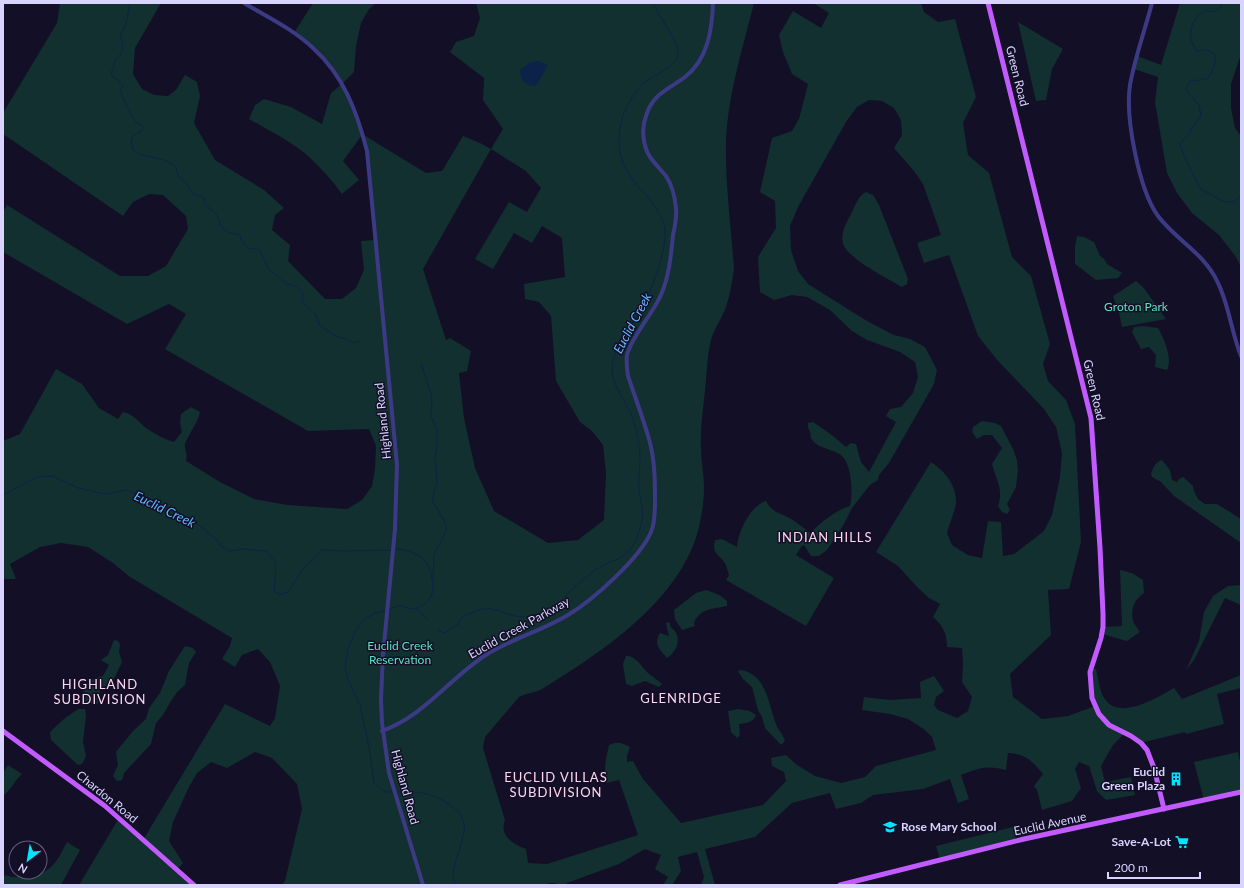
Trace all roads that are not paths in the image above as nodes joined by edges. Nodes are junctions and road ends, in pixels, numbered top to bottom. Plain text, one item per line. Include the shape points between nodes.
1 (244, 3) edge
2 (713, 3) edge
3 (1152, 3) edge
4 (988, 4) edge
5 (1241, 356) edge
6 (3, 731) edge
7 (382, 731) junction
8 (1241, 792) edge
9 (1164, 809) junction
10 (194, 885) edge
11 (423, 885) edge
12 (840, 885) edge

1 - 7 street, Highland Road via 294,33 313,48 330,67 350,97 360,125 367,159 397,465 395,529 381,699
2 - 7 street, Euclid Creek Parkway via 709,40 703,56 688,74 660,92 645,117 644,140 650,157 667,178 676,211 670,261 660,295 632,344 626,366 652,455 655,485 652,532 625,568 587,601 569,614 474,663 415,714
3 - 5 street via 1130,86 1130,120 1145,191 1158,216 1206,263 1217,280
4 - 9 main road, Green Road via 1091,418 1103,614 1101,638 1090,672 1092,698 1099,714 1109,725 1131,736 1147,750
6 - 10 main road, Chardon Road via 101,802
7 - 11 street, Highland Road via 389,773
8 - 9 main road, Euclid Avenue
9 - 12 main road, Euclid Avenue via 1024,839

